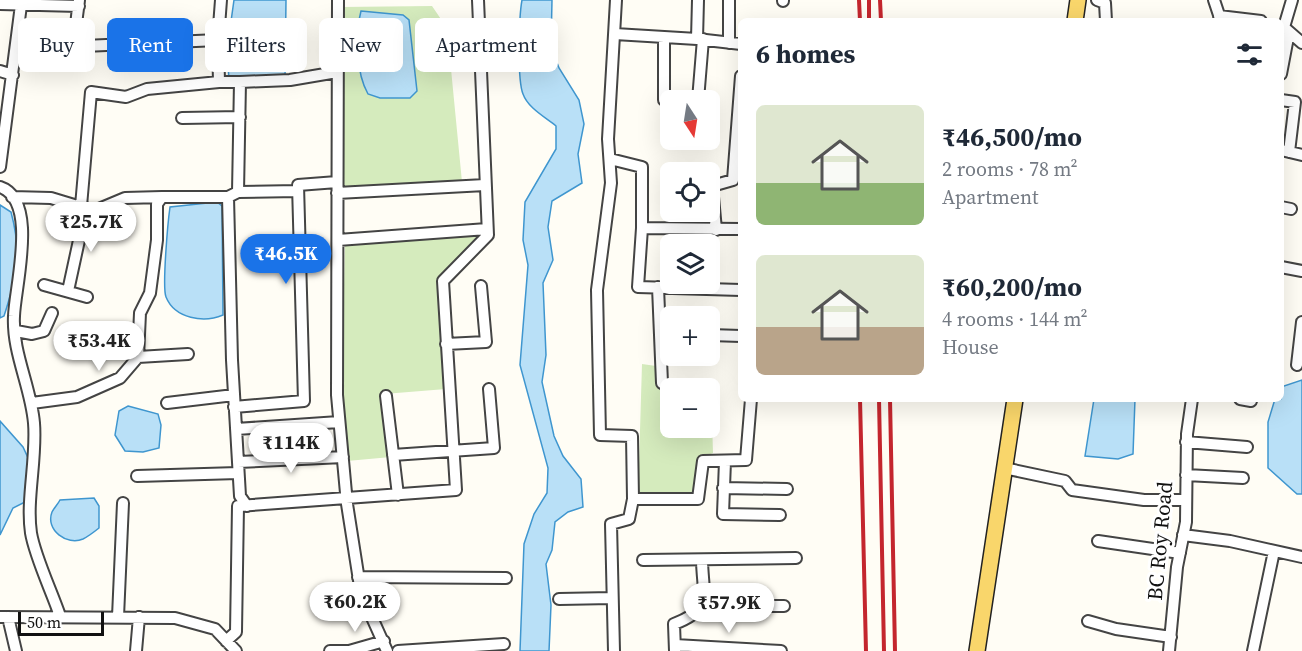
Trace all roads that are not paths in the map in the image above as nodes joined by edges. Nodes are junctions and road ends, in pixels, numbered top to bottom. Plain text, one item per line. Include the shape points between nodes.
1 (221, 0) edge
2 (338, 0) edge
3 (478, 0) edge
4 (616, 0) edge
5 (698, 0) edge
6 (729, 0) edge
7 (1078, 0) edge
8 (1097, 0) edge
9 (1214, 0) edge
10 (1292, 0) edge
11 (79, 3) edge
12 (0, 4) edge
13 (21, 5) junction
14 (220, 18) edge
15 (338, 18) edge
16 (1075, 18) edge
17 (1106, 18) edge
18 (1220, 18) edge
19 (1284, 28) edge
20 (615, 34) junction
21 (664, 37) junction
22 (700, 39) junction
23 (205, 41) edge
24 (729, 43) junction
25 (1302, 43) edge
26 (738, 44) edge
27 (0, 70) edge
28 (219, 72) edge
29 (337, 72) joint
30 (13, 75) junction
31 (219, 82) junction
32 (240, 82) junction
33 (664, 90) edge
34 (698, 90) edge
35 (1284, 100) edge
36 (240, 117) junction
37 (182, 118) dead end
38 (738, 143) edge
39 (1285, 151) edge
40 (1302, 155) edge
41 (610, 159) junction
42 (0, 167) edge
43 (485, 185) junction
44 (0, 188) edge
45 (337, 188) junction
46 (298, 191) junction
47 (233, 194) junction
48 (12, 197) junction
49 (162, 197) junction
50 (84, 207) junction
51 (642, 228) junction
52 (738, 228) edge
53 (487, 229) junction
54 (716, 230) junction
55 (338, 240) junction
56 (1284, 268) edge
57 (1302, 271) edge
58 (44, 285) dead end
59 (481, 286) dead end
60 (658, 287) junction
61 (738, 290) edge
62 (68, 291) junction
63 (87, 297) dead end
64 (661, 306) edge
65 (52, 313) dead end
66 (1302, 322) edge
67 (16, 331) junction
68 (720, 335) edge
69 (738, 336) edge
70 (446, 344) junction
71 (188, 354) dead end
72 (138, 357) junction
73 (1297, 365) dead end
74 (489, 389) dead end
75 (234, 395) junction
76 (386, 396) dead end
77 (167, 402) dead end
78 (751, 402) edge
79 (1015, 402) edge
80 (1192, 402) edge
81 (32, 403) junction
82 (234, 407) junction
83 (339, 422) junction
84 (236, 429) junction
85 (1186, 442) junction
86 (1247, 447) dead end
87 (454, 451) junction
88 (393, 455) junction
89 (343, 458) junction
90 (724, 461) junction
91 (238, 468) junction
92 (1004, 468) junction
93 (1186, 475) junction
94 (136, 476) dead end
95 (1243, 478) dead end
96 (723, 488) junction
97 (787, 489) dead end
98 (398, 495) junction
99 (633, 499) junction
100 (346, 500) junction
101 (1186, 500) junction
102 (123, 503) dead end
103 (247, 506) junction
104 (780, 515) dead end
105 (1183, 535) junction
106 (1098, 542) dead end
107 (1274, 551) junction
108 (1180, 553) junction
109 (1302, 557) edge
110 (796, 558) dead end
111 (643, 560) dead end
112 (702, 561) junction
113 (358, 577) junction
114 (506, 578) dead end
115 (559, 598) dead end
116 (612, 598) junction
117 (703, 606) junction
118 (784, 606) dead end
119 (60, 616) junction
120 (4, 617) edge
121 (118, 617) junction
122 (139, 617) junction
123 (1088, 621) dead end
124 (1171, 637) junction
125 (226, 641) junction
126 (504, 644) dead end
127 (386, 646) edge
128 (675, 648) edge
129 (16, 651) edge
130 (136, 651) edge
131 (236, 651) edge
132 (330, 651) edge
133 (398, 651) edge
134 (614, 651) edge
135 (782, 651) edge
136 (977, 651) edge
137 (1169, 651) edge
138 (1253, 651) edge

1 - 14 street
2 - 15 street
3 - 43 street
4 - 20 street
5 - 22 street
6 - 24 street
7 - 16 main road
8 - 17 street via 1105,3
9 - 18 street
10 - 19 street
11 - 13 street
11 - 23 street via 76,35 84,46
12 - 13 street
13 - 30 street
19 - 25 street
20 - 21 street
20 - 41 street
21 - 22 street
21 - 33 street
22 - 24 street
22 - 34 street
24 - 26 street
27 - 30 street
28 - 31 street
29 - 32 street via 290,80
29 - 45 street
30 - 42 street
31 - 32 street
31 - 50 street via 147,89 126,97 91,92
32 - 36 street
35 - 39 street via 1295,102
36 - 37 street
36 - 47 street
38 - 54 street via 733,180 712,186
39 - 40 street
41 - 51 street via 642,167
41 - 99 street via 611,183 597,290 600,435 632,436
43 - 45 street
43 - 53 street
44 - 48 street
45 - 46 street via 298,185
45 - 55 street
46 - 47 street
46 - 82 street via 304,400
47 - 49 street
47 - 75 street
48 - 50 street via 51,198
48 - 67 street via 19,204 22,236
49 - 50 street via 125,198 94,211
49 - 72 street via 158,204 150,293 140,313
50 - 62 street
51 - 54 street
51 - 60 street via 638,287
52 - 54 street
53 - 55 street
53 - 70 street via 488,235 443,280
55 - 83 street
56 - 57 street
58 - 62 street
59 - 70 street via 486,342
60 - 61 street
60 - 64 street
62 - 63 street
65 - 67 street via 44,331
66 - 73 street
67 - 81 street via 18,355
68 - 69 street
70 - 87 street
71 - 72 street
72 - 81 street via 120,378 77,397
74 - 87 street via 494,448
75 - 77 street
75 - 82 street
76 - 88 street
78 - 90 street via 746,460
79 - 92 main road
80 - 85 street, BC Roy Road
81 - 119 street via 31,534
82 - 84 street
83 - 84 street
83 - 89 street
84 - 91 street
85 - 86 street
85 - 93 street, BC Roy Road
87 - 88 street
87 - 98 street via 456,490
88 - 98 street
89 - 91 street
89 - 100 street
90 - 96 street
90 - 99 street via 703,461 698,499
91 - 94 street
91 - 103 street via 240,496
92 - 101 street via 1065,480 1072,490 1144,500
92 - 136 main road
93 - 95 street
93 - 101 street, BC Roy Road
96 - 97 street
96 - 104 street via 723,514
98 - 100 street
99 - 116 street via 628,519 610,524
100 - 103 street
100 - 113 street
101 - 105 street, BC Roy Road
102 - 121 street
103 - 125 street via 238,506 236,632
105 - 107 street
105 - 108 street, BC Roy Road
106 - 108 street
107 - 109 street
107 - 138 street
108 - 124 street, BC Roy Road
110 - 112 street
111 - 112 street
112 - 117 street
113 - 114 street
113 - 127 street via 361,593
115 - 116 street
116 - 134 street
117 - 118 street
117 - 128 street via 696,616 674,624
119 - 120 street
119 - 121 street
120 - 129 street
121 - 122 street
122 - 125 street via 175,618 215,628
122 - 130 street
123 - 124 street
124 - 137 street, BC Roy Road
125 - 131 street
126 - 133 street
127 - 132 street
128 - 135 street

